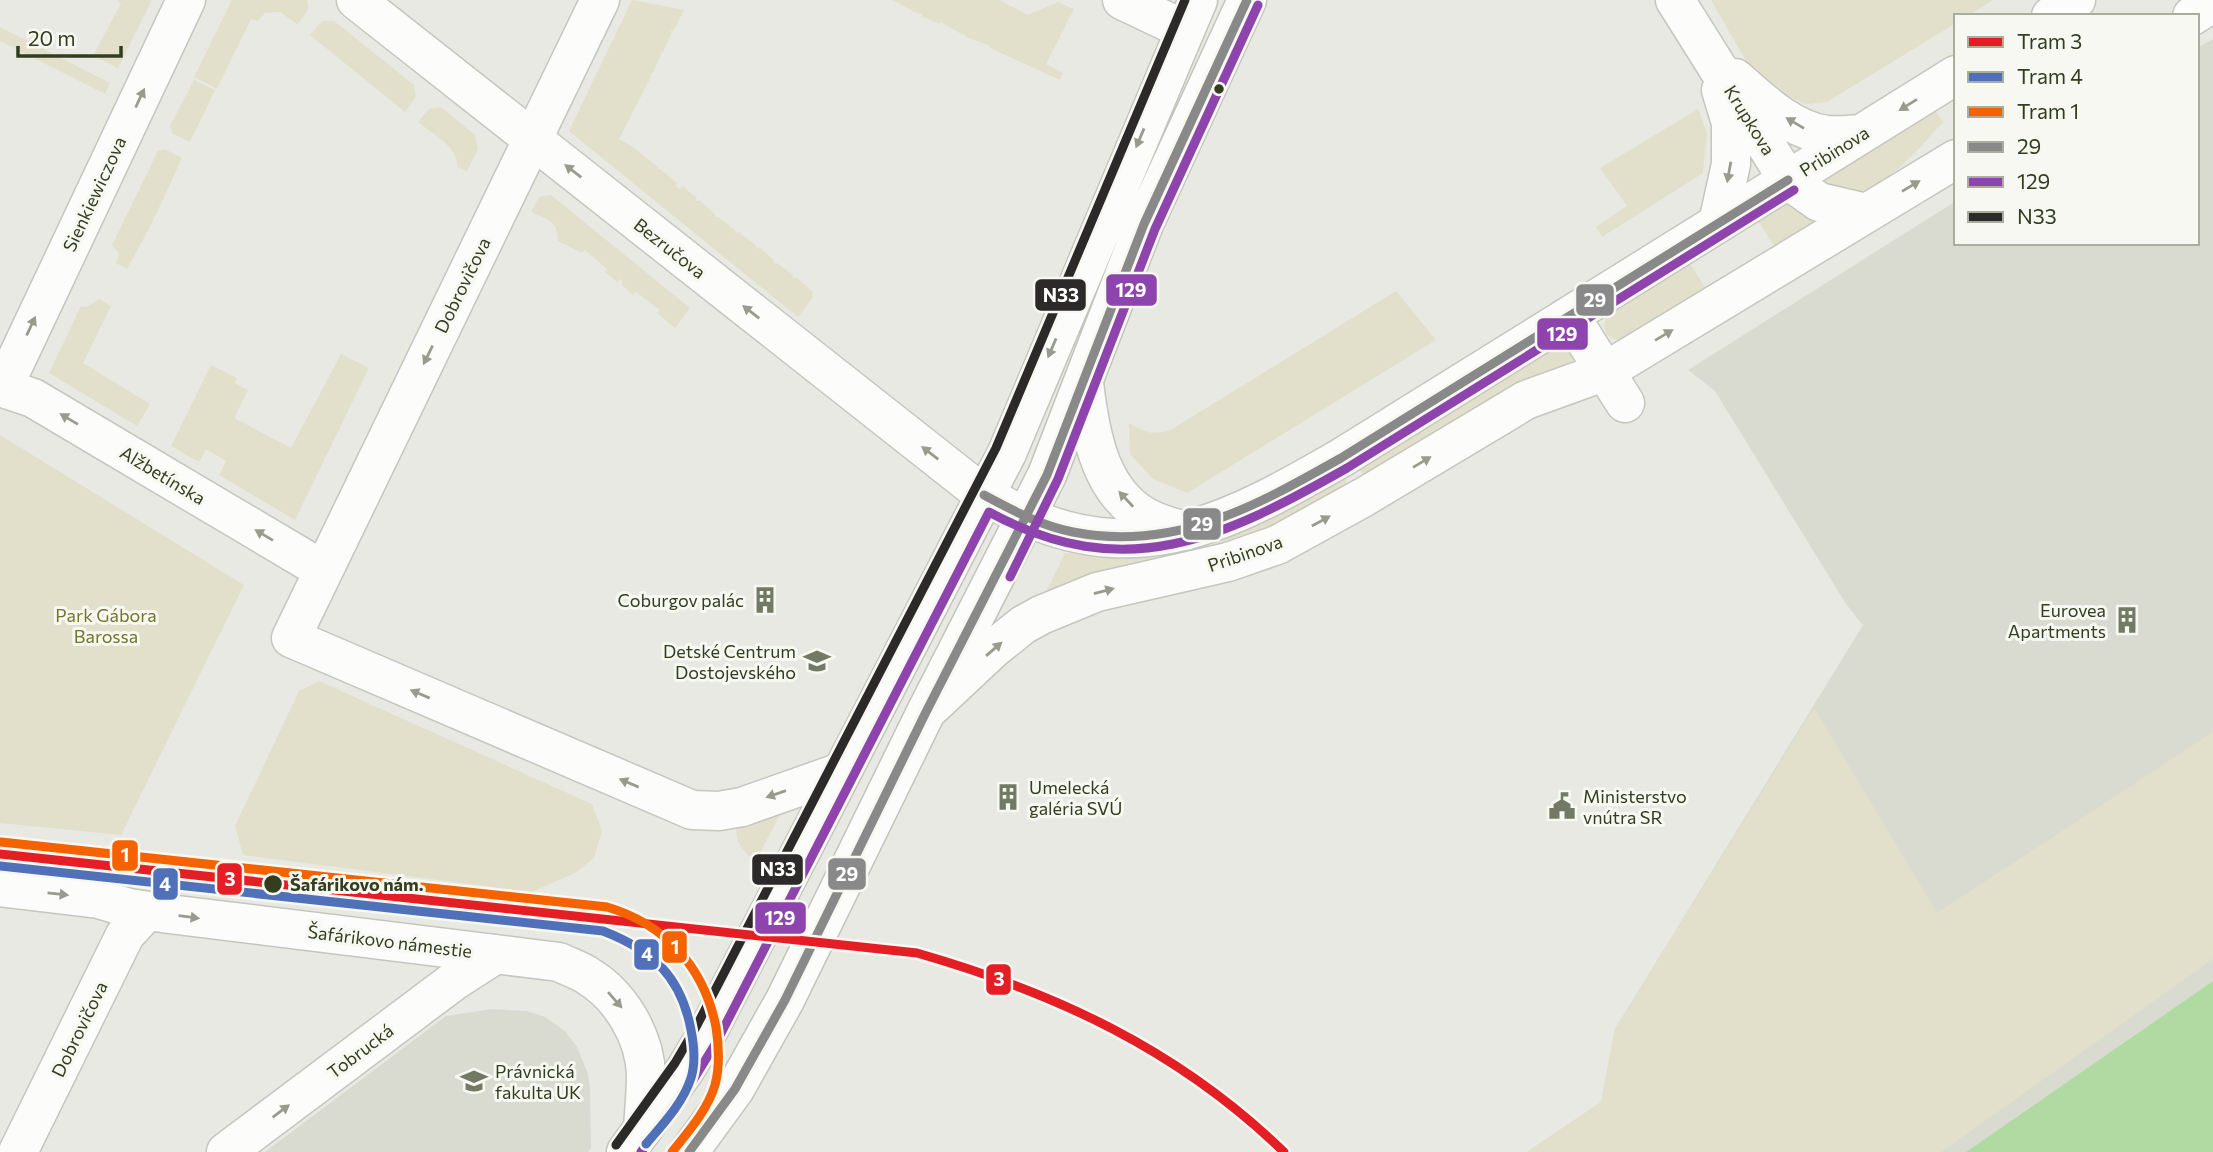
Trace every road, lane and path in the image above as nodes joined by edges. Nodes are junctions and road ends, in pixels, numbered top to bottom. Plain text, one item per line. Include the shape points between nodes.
1 (186, 0) edge
2 (356, 0) edge
3 (600, 0) edge
4 (1122, 0) edge
5 (1247, 0) edge
6 (1675, 0) edge
7 (2076, 0) edge
8 (2213, 3) edge
9 (2054, 14) edge
10 (2195, 14) edge
11 (1192, 15) edge
12 (1712, 58) junction
13 (1954, 76) edge
14 (1861, 134) junction
15 (534, 139) junction
16 (1954, 160) edge
17 (1788, 180) junction
18 (1866, 212) junction
19 (1718, 223) junction
20 (1570, 316) junction
21 (1606, 371) junction
22 (1084, 383) junction
23 (1, 387) edge
24 (1625, 403) dead end
25 (984, 495) junction
26 (1026, 517) junction
27 (1185, 531) junction
28 (323, 570) junction
29 (926, 712) junction
30 (841, 772) junction
31 (9, 888) edge
32 (147, 911) junction
33 (496, 954) junction
34 (634, 1141) edge
35 (18, 1152) edge
36 (226, 1152) edge
37 (689, 1152) edge

23 -> 1 street, Sienkiewiczova
2 - 15 street, Bezručova
3 - 15 street, Dobrovičova
4 - 11 street
5 - 22 street via 1144,224
6 - 12 street, Krupkova
7 - 9 street
8 - 10 street
11 -> 25 street via 1017,428
14 -> 12 street, Krupkova via 1827,135 1800,127
12 - 17 street, Krupkova
12 -> 19 street, Krupkova via 1731,123 1731,164
13 -> 14 street, Pribinova
14 - 17 street, Pribinova
25 -> 15 street, Bezručova
15 -> 28 street, Dobrovičova
18 -> 16 street, Pribinova
17 - 18 street, Krupkova via 1819,202
17 - 19 street, Pribinova
21 -> 18 street, Pribinova
19 - 20 street, Pribinova
20 - 21 street
20 - 27 street, Pribinova via 1276,495 1226,519
21 - 24 street
29 -> 21 street, Pribinova via 993,649 1041,615 1097,592 1228,562 1277,545 1526,400
22 - 26 street
27 -> 22 street via 1140,513 1105,474 1089,423
28 -> 23 street, Alžbetínska via 33,398
25 - 26 street, Pribinova
25 - 30 street
26 - 27 street, Pribinova via 1117,540
26 - 29 street
30 -> 28 street via 742,807 692,810 292,638
29 - 37 street via 785,1000 735,1089
30 - 34 street via 706,1035
31 -> 32 street, Šafárikovo námestie via 99,899
32 -> 33 street, Šafárikovo námestie
32 - 35 street, Dobrovičova via 125,936
33 -> 34 street, Šafárikovo námestie via 559,962 589,976 628,1016 646,1073
36 -> 33 street, Tobrucká

